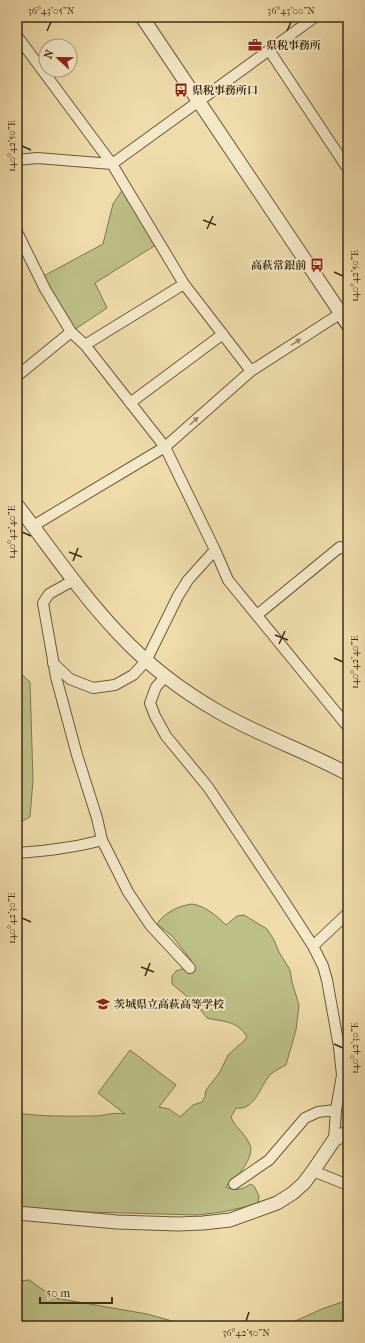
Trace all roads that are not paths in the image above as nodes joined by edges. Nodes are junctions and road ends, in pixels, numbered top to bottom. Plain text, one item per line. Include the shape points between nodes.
1 (142, 17) edge
2 (315, 17) edge
3 (17, 36) edge
4 (270, 50) junction
5 (199, 102) junction
6 (17, 160) edge
7 (112, 164) junction
8 (348, 169) edge
9 (17, 232) edge
10 (184, 284) junction
11 (346, 316) edge
12 (72, 332) junction
13 (223, 334) junction
14 (85, 345) junction
15 (251, 371) junction
16 (17, 376) edge
17 (130, 403) junction
18 (165, 447) junction
19 (17, 505) edge
20 (33, 526) junction
21 (215, 550) junction
22 (348, 551) edge
23 (74, 580) junction
24 (257, 615) junction
25 (146, 661) junction
26 (53, 663) junction
27 (165, 677) junction
28 (348, 727) edge
29 (348, 774) edge
30 (102, 840) junction
31 (17, 853) edge
32 (348, 913) edge
33 (313, 946) junction
34 (190, 968) dead end
35 (336, 1110) junction
36 (348, 1132) edge
37 (334, 1140) junction
38 (313, 1171) junction
39 (234, 1184) dead end
40 (348, 1185) edge
41 (17, 1213) edge

1 - 5 street
2 - 4 street
3 - 7 street
4 - 5 street
4 - 8 street
5 - 7 street
5 - 11 street
6 - 7 street via 38,158
7 - 10 street
9 - 12 street via 45,289
10 - 13 street
10 - 14 street
15 -> 11 street via 334,317
12 - 14 street
12 - 16 street
13 - 15 street
13 - 17 street
14 - 17 street
18 -> 15 street
17 - 18 street
18 - 20 street
18 - 21 street
19 - 20 street
20 - 23 street
21 - 24 street via 228,580
21 - 25 street via 188,580 178,596
22 - 24 street via 340,547
23 - 25 street via 119,634
23 - 26 street via 49,594 43,603
24 - 28 street
25 - 26 street via 133,675 121,682 93,688 70,679
25 - 27 street
26 - 30 street via 76,755
27 - 29 street via 247,727 321,759
27 - 33 street via 156,687 150,703 166,736 208,787
30 - 31 street via 45,851
30 - 34 street via 128,892 150,925
32 - 33 street
33 - 35 street via 328,980 339,1047 342,1075
35 - 37 street
35 - 39 street via 318,1112 305,1118 269,1160
36 - 37 street
37 - 38 street
38 - 40 street
38 - 41 street via 293,1193 277,1203 254,1212 203,1223 117,1222

